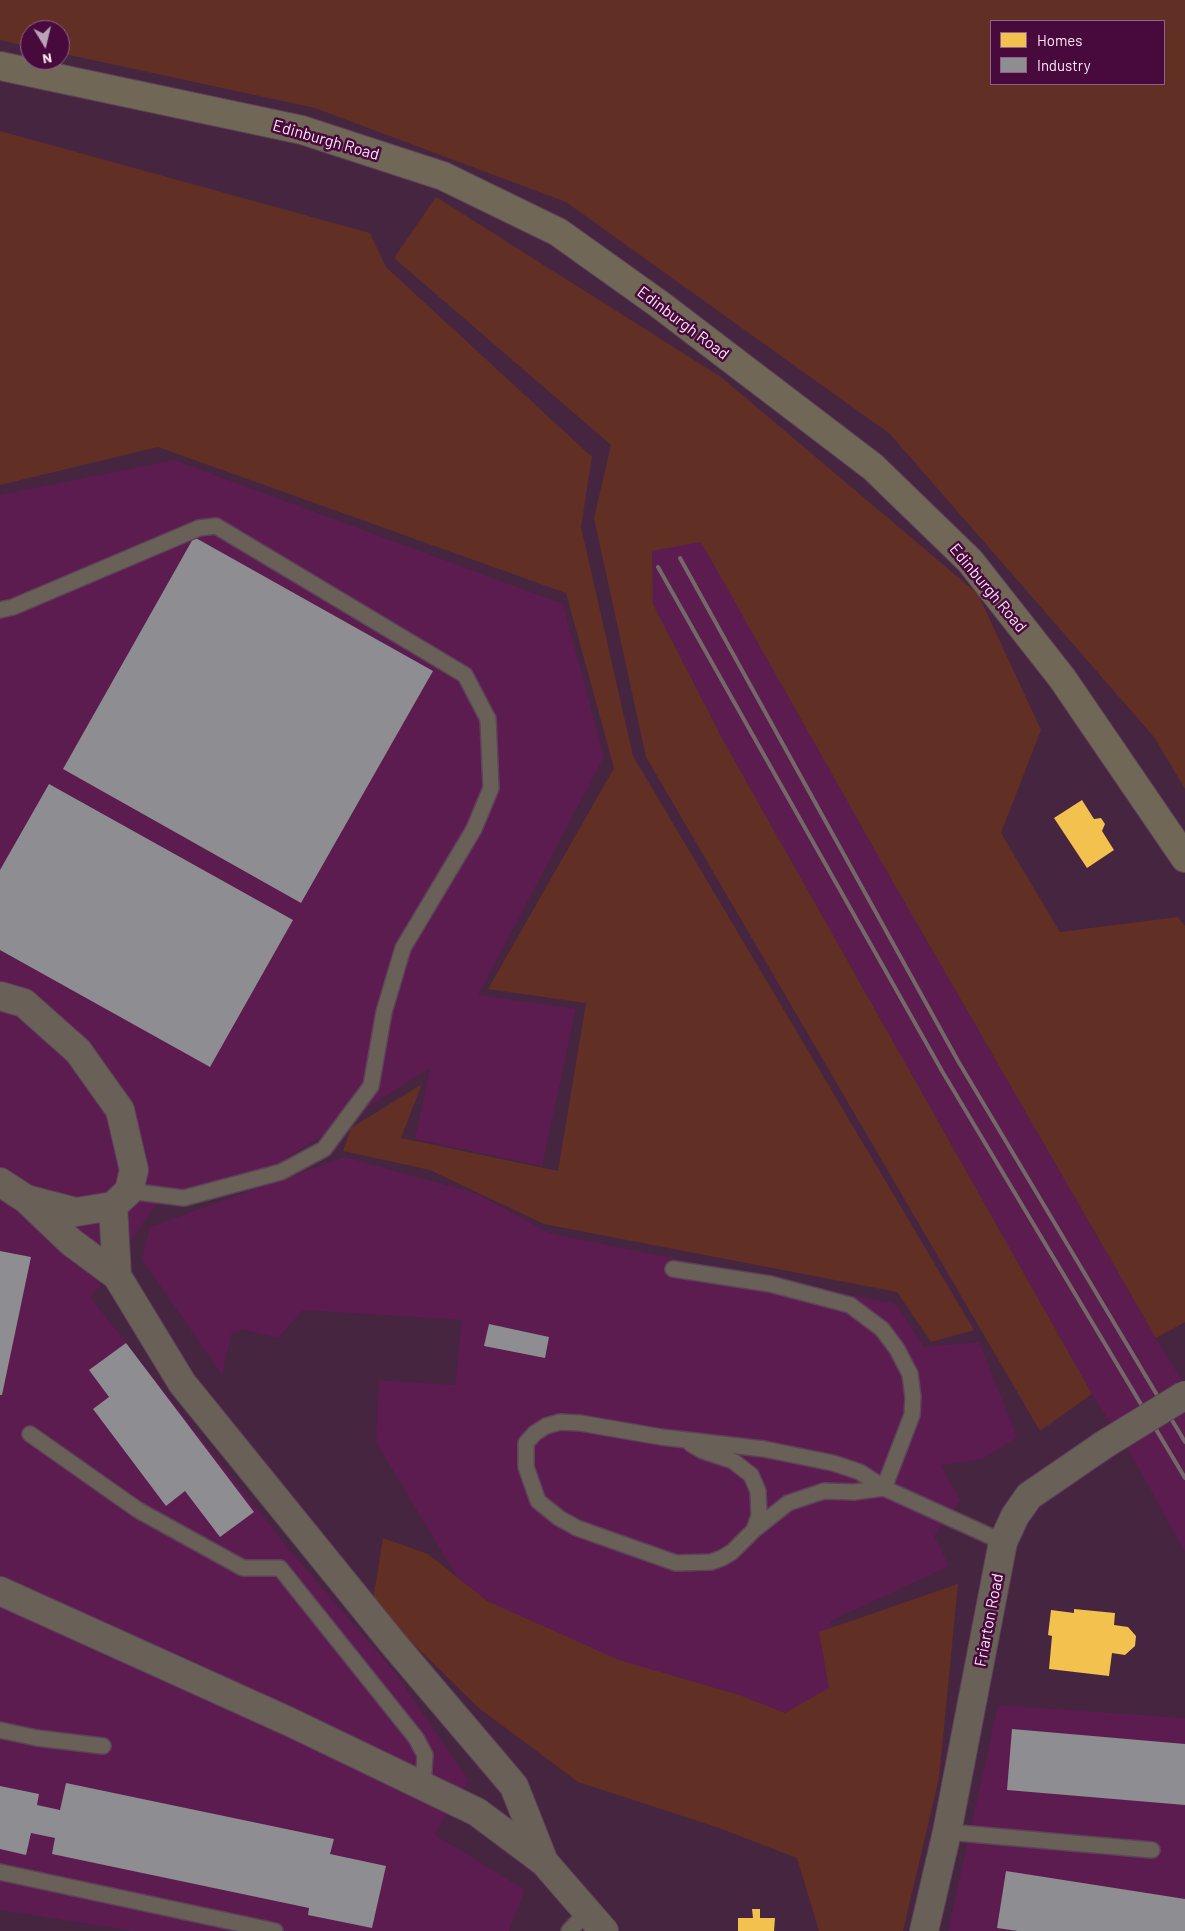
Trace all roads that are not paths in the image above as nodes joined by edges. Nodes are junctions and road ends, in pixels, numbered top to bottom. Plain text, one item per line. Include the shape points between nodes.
1 (0, 66) edge
2 (0, 610) edge
3 (1185, 858) edge
4 (0, 996) edge
5 (0, 1182) edge
6 (121, 1198) junction
7 (26, 1200) junction
8 (673, 1269) dead end
9 (117, 1276) junction
10 (1185, 1395) edge
11 (30, 1434) dead end
12 (683, 1439) junction
13 (884, 1488) junction
14 (754, 1530) junction
15 (1003, 1542) junction
16 (0, 1591) edge
17 (0, 1730) edge
18 (102, 1746) dead end
19 (423, 1786) junction
20 (947, 1832) junction
21 (1152, 1850) dead end
22 (544, 1862) junction
23 (0, 1872) edge
24 (596, 1921) edge
25 (275, 1931) edge
26 (569, 1931) edge
27 (924, 1931) edge

1 - 3 main road, Edinburgh Road via 302,130 443,176 558,232 659,304 873,467 970,561 1062,678
2 - 6 lane via 199,528 216,526 465,675 488,719 491,788 474,828 403,948 384,1012 371,1086 324,1149 281,1172 184,1198
4 - 6 street via 24,1003 78,1051 120,1110 134,1170
5 - 7 street
6 - 7 street via 76,1212
6 - 9 street
7 - 9 street via 71,1242
8 - 13 lane via 770,1284 850,1305 882,1329 910,1374 913,1397 912,1415
9 - 22 street via 182,1383 396,1647 514,1786
10 - 15 street, Friarton Road, bridge via 1029,1496
11 - 19 lane via 138,1510 243,1568 280,1568 416,1738 425,1755
12 - 13 lane via 764,1449 833,1463 860,1472
12 - 14 lane via 703,1451 734,1461 751,1475 758,1492 759,1516
12 - 14 lane via 560,1422 534,1433 526,1443 526,1467 538,1500 559,1518 577,1528 676,1563 711,1562 722,1558
13 - 14 lane via 824,1491 788,1504
13 - 15 lane
15 - 20 street, Friarton Road
16 - 19 street
17 - 18 lane
19 - 22 street via 477,1812
20 - 21 lane
20 - 27 street, Friarton Road
22 - 24 street
23 - 25 lane
24 - 26 lane

